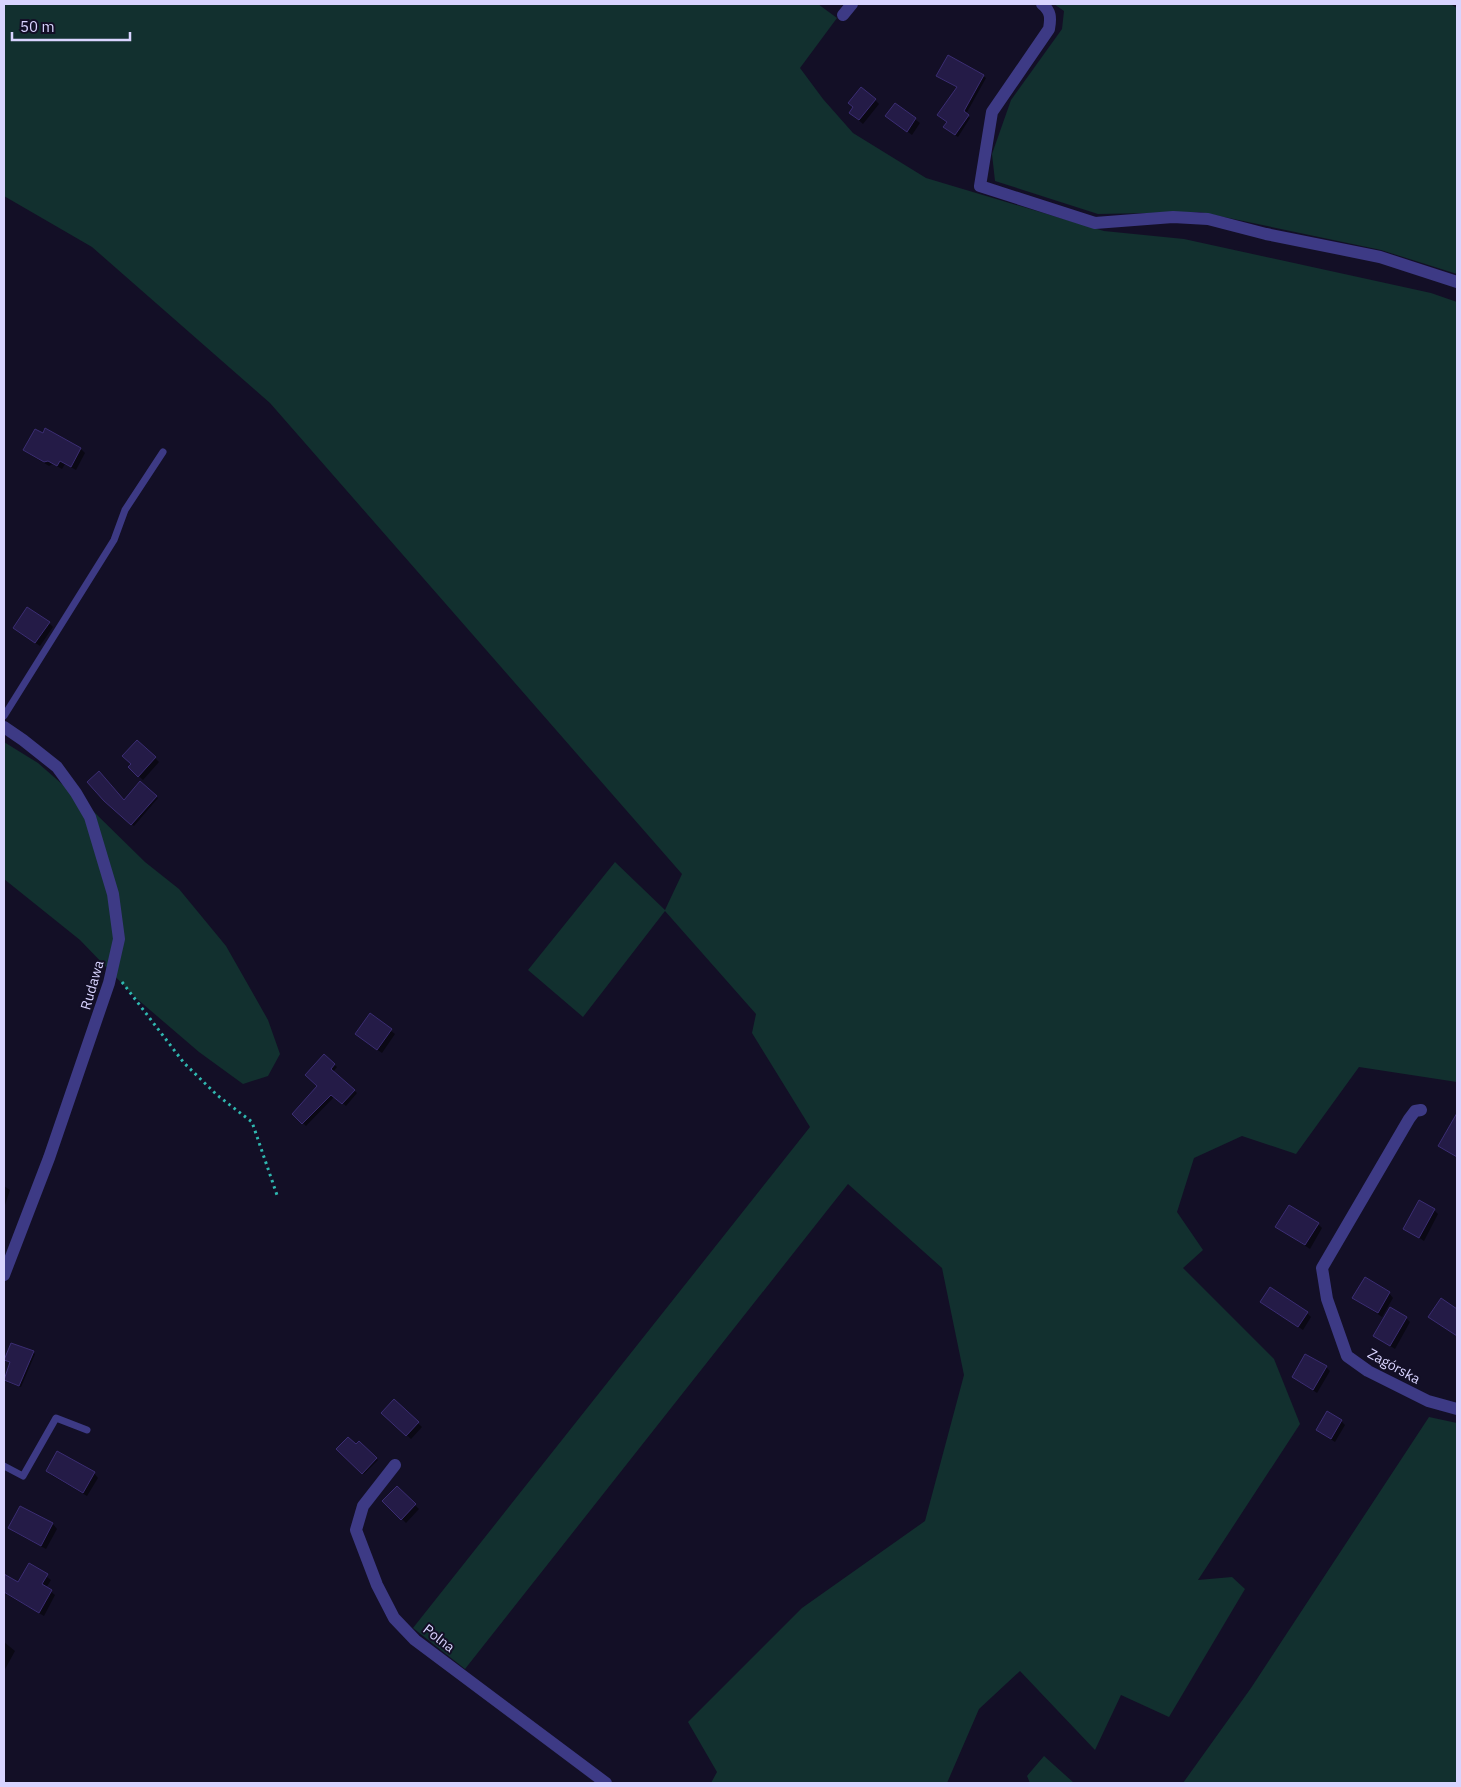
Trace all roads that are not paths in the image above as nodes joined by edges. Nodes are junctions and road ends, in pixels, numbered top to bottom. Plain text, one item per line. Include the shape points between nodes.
1 (852, 4) edge
2 (1042, 4) edge
3 (843, 15) dead end
4 (1457, 282) edge
5 (163, 452) dead end
6 (4, 716) edge
7 (4, 727) edge
8 (1421, 1110) dead end
9 (4, 1275) edge
10 (1457, 1410) edge
11 (87, 1430) dead end
12 (395, 1465) dead end
13 (4, 1466) edge
14 (606, 1783) edge

1 - 3 street
2 - 4 street via 1049,10 1049,29 992,112 980,186 1095,223 1173,217 1208,219 1380,256
5 - 6 lane via 125,510 114,540
7 - 9 street, Rudawa via 57,767 90,817 113,894 119,939 109,983 50,1158
8 - 10 street, Zagórska via 1409,1119 1322,1268 1327,1299 1347,1356 1368,1371 1428,1402
11 - 13 lane via 56,1418 23,1476
12 - 14 street, Polna via 363,1506 356,1530 377,1585 394,1618 415,1640

